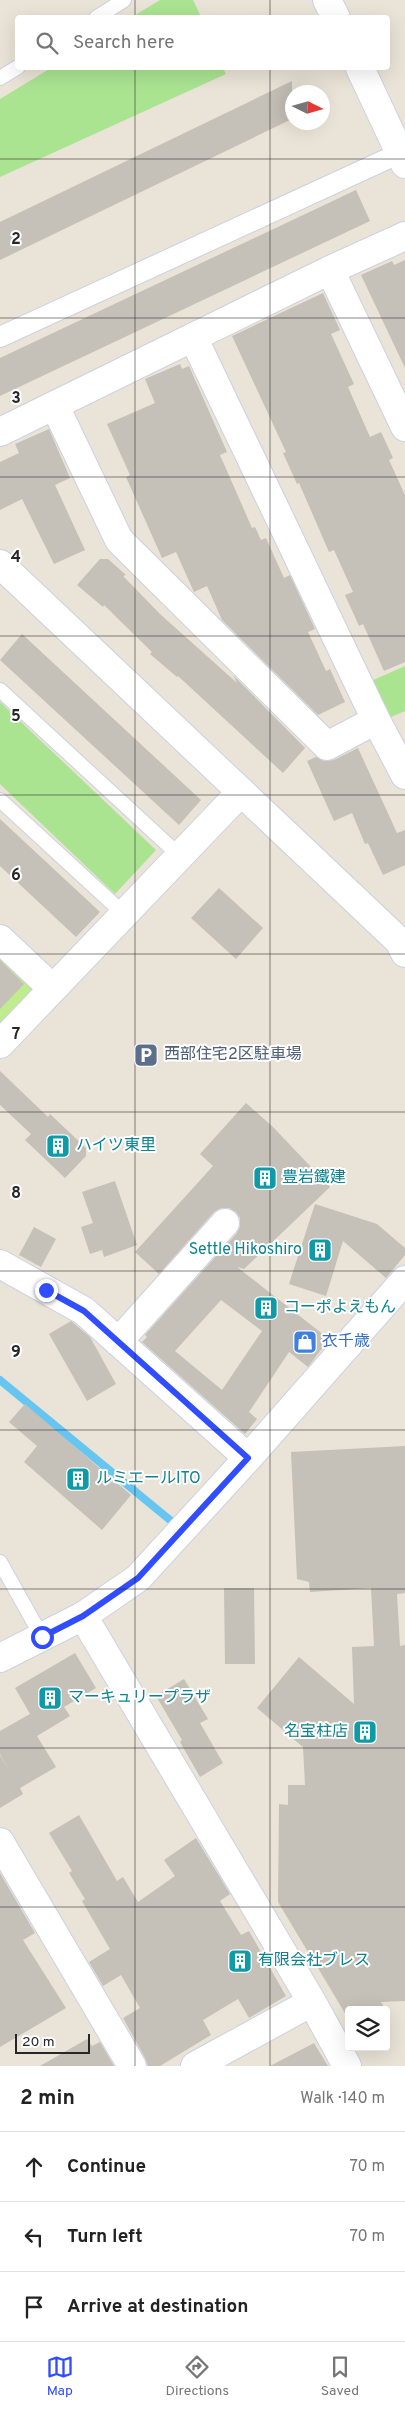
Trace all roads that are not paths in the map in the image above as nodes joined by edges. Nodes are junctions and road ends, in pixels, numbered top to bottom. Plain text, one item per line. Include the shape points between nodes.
1 (124, 0) edge
2 (327, 0) edge
3 (101, 15) edge
4 (334, 15) edge
5 (15, 69) edge
6 (361, 70) edge
7 (0, 78) edge
8 (402, 159) edge
9 (405, 236) edge
10 (330, 270) junction
11 (0, 337) edge
12 (193, 337) junction
13 (55, 406) junction
14 (405, 428) edge
15 (0, 432) edge
16 (0, 564) edge
17 (0, 690) edge
18 (376, 720) junction
19 (405, 776) edge
20 (241, 792) junction
21 (0, 800) edge
22 (180, 856) junction
23 (124, 914) junction
24 (0, 939) edge
25 (405, 952) edge
26 (52, 988) junction
27 (0, 1044) edge
28 (225, 1223) dead end
29 (0, 1264) edge
30 (405, 1280) edge
31 (118, 1342) junction
32 (248, 1458) junction
33 (0, 1562) edge
34 (83, 1616) junction
35 (42, 1637) junction
36 (0, 1658) edge
37 (0, 1842) edge
38 (312, 2002) junction
39 (132, 2066) edge
40 (195, 2066) edge
41 (347, 2066) edge

1 - 3 lane
2 - 4 street
5 - 7 lane
6 - 8 street
8 - 11 street
9 - 10 street
10 - 12 street
10 - 14 street
12 - 13 street
12 - 18 street
13 - 15 street
13 - 18 street via 119,540 327,746
16 - 20 street
17 - 22 lane
18 - 19 street
20 - 22 street
20 - 25 street via 400,941
21 - 23 lane
22 - 23 street
23 - 26 street
24 - 26 street
26 - 27 street
28 - 31 street
29 - 31 street via 84,1311
30 - 32 street
31 - 32 street
32 - 34 street via 138,1578
33 - 35 lane
34 - 35 street
34 - 38 street
35 - 36 street
37 - 39 street
38 - 40 street
38 - 41 street

